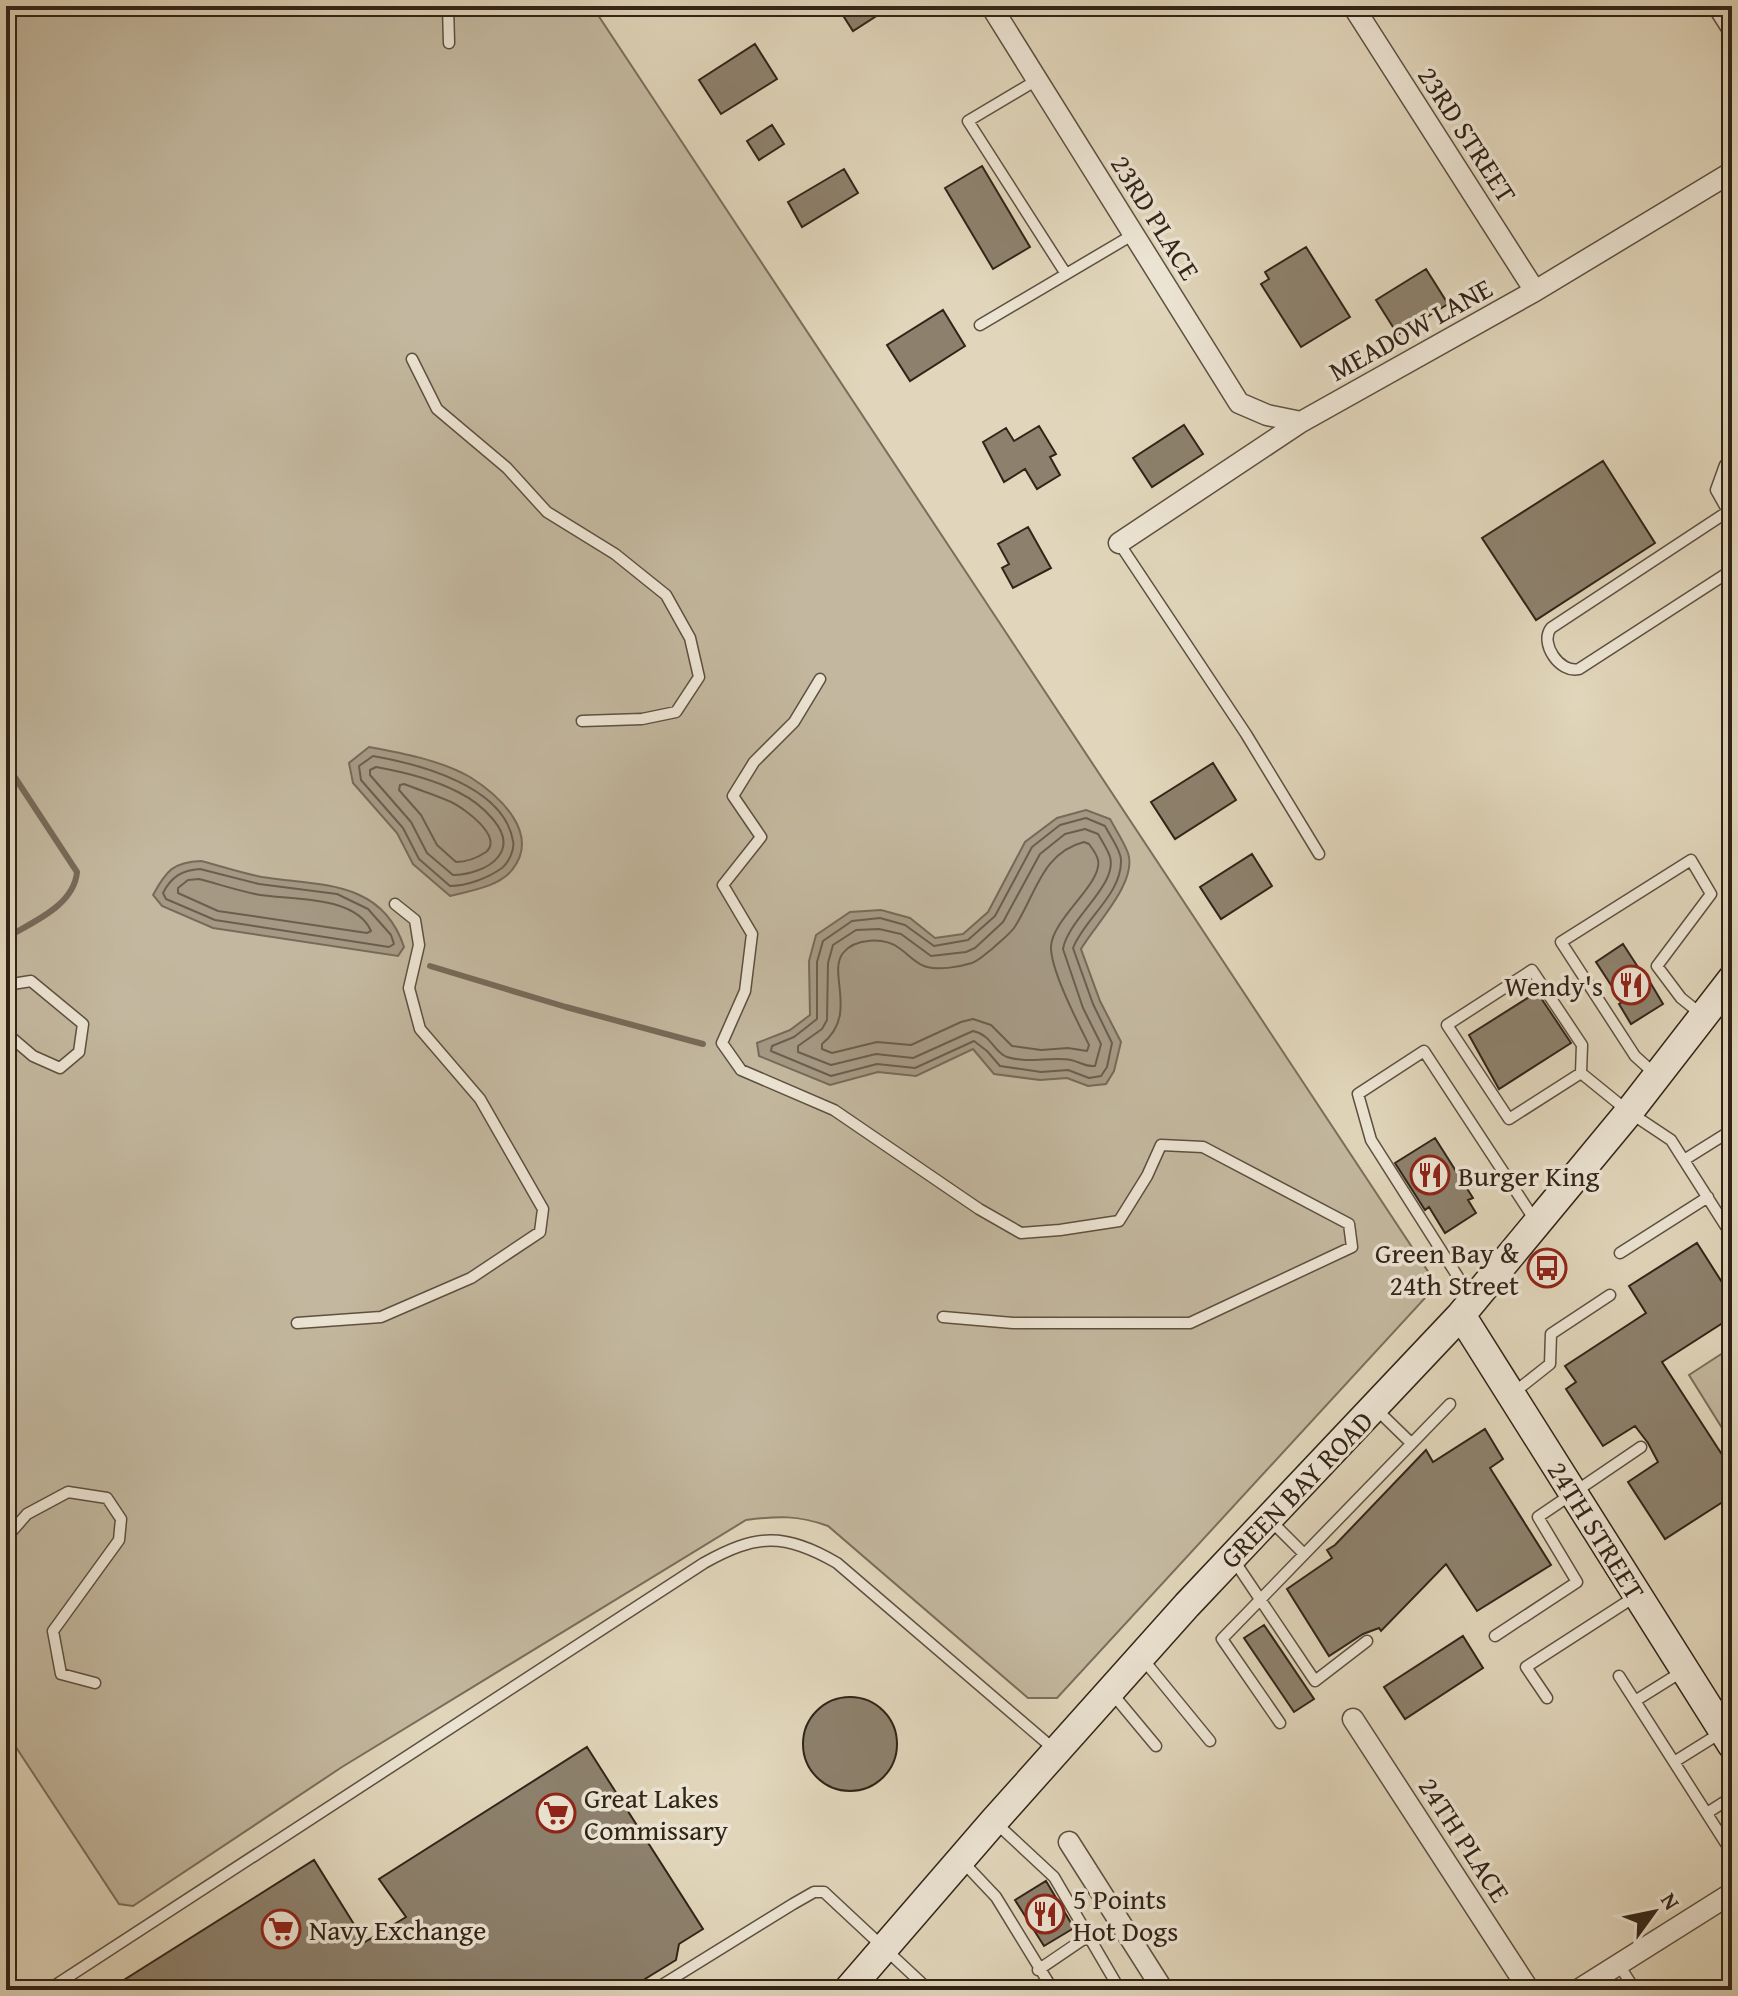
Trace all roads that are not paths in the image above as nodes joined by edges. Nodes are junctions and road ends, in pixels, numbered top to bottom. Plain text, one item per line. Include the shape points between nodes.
1 (448, 6) edge
2 (991, 6) edge
3 (1353, 6) edge
4 (1718, 6) edge
5 (1732, 28) edge
6 (449, 43) dead end
7 (1037, 80) junction
8 (1732, 172) edge
9 (1134, 234) junction
10 (1066, 274) junction
11 (1535, 291) junction
12 (980, 325) dead end
13 (412, 359) dead end
14 (1301, 422) junction
15 (1732, 461) edge
16 (1729, 514) edge
17 (1119, 543) joint
18 (1732, 570) edge
19 (820, 679) dead end
20 (582, 721) dead end
21 (1319, 854) dead end
22 (395, 904) dead end
23 (1732, 979) edge
24 (6, 985) edge
25 (1702, 1016) junction
26 (6, 1033) edge
27 (1581, 1073) junction
28 (1656, 1075) junction
29 (1629, 1112) junction
30 (1732, 1130) edge
31 (1684, 1160) junction
32 (1708, 1197) junction
33 (1537, 1224) junction
34 (1732, 1236) edge
35 (1620, 1253) dead end
36 (1610, 1295) dead end
37 (1468, 1308) junction
38 (943, 1317) dead end
39 (297, 1323) dead end
40 (1512, 1394) junction
41 (1450, 1404) dead end
42 (1375, 1407) junction
43 (1411, 1443) junction
44 (1641, 1447) dead end
45 (1574, 1493) junction
46 (1269, 1519) junction
47 (6, 1538) edge
48 (1304, 1554) junction
49 (1232, 1557) junction
50 (1638, 1595) junction
51 (1260, 1599) junction
52 (1495, 1636) dead end
53 (1367, 1641) dead end
54 (1141, 1656) junction
55 (1684, 1670) junction
56 (1619, 1676) dead end
57 (95, 1683) dead end
58 (1110, 1690) junction
59 (1547, 1698) dead end
60 (1635, 1701) junction
61 (1353, 1719) dead end
62 (1280, 1723) dead end
63 (1728, 1738) edge
64 (1210, 1741) dead end
65 (1156, 1746) dead end
66 (1056, 1751) junction
67 (1674, 1762) junction
68 (1732, 1797) edge
69 (1707, 1813) junction
70 (994, 1821) junction
71 (1069, 1842) dead end
72 (1732, 1853) edge
73 (961, 1859) junction
74 (1732, 1893) edge
75 (1088, 1936) junction
76 (883, 1949) junction
77 (1619, 1965) junction
78 (1038, 1970) junction
79 (48, 1990) edge
80 (654, 1990) edge
81 (848, 1990) edge
82 (929, 1990) edge
83 (1053, 1990) edge
84 (1120, 1990) edge
85 (1163, 1990) edge
86 (1529, 1990) edge
87 (1578, 1990) edge
88 (1635, 1990) edge

1 - 6 lane
2 - 7 street, 23RD PLACE
3 - 11 street, 23RD STREET
4 - 5 street
7 - 9 street, 23RD PLACE
7 - 10 lane via 968,121
8 - 11 street, MEADOW LANE
9 - 10 lane
9 - 14 street, 23RD PLACE via 1239,403
10 - 12 lane
11 - 14 street, MEADOW LANE
13 - 20 lane via 437,409 507,468 547,512 615,554 666,595 690,638 699,677 676,712
14 - 17 street, MEADOW LANE
15 - 16 lane via 1725,465 1716,490
16 - 18 lane via 1551,628 1546,642 1564,668 1579,669
17 - 21 lane
19 - 38 lane via 794,722 754,762 733,796 761,837 723,885 752,934 745,991 722,1043 741,1070 834,1110 1021,1233 1119,1221 1161,1145 1203,1147 1349,1224 1352,1247 1190,1323 1013,1323
22 - 39 lane via 415,920 419,945 409,988 420,1029 480,1099 543,1209 540,1232 471,1278 381,1317
23 - 25 main road, GREEN BAY ROAD
24 - 26 lane via 31,981 83,1024 79,1052 60,1068 33,1056
25 - 28 main road, GREEN BAY ROAD
25 - 28 lane via 1657,966 1711,894 1691,860 1561,942 1635,1056
27 - 27 lane via 1582,1045 1532,970 1447,1025 1509,1119
27 - 29 lane
28 - 29 main road, GREEN BAY ROAD
29 - 31 lane via 1671,1140
29 - 33 main road, GREEN BAY ROAD
30 - 31 lane
31 - 32 lane
32 - 34 lane
32 - 35 lane
33 - 37 main road, GREEN BAY ROAD
33 - 37 lane via 1424,1051 1358,1094 1371,1140
36 - 40 lane via 1551,1334 1550,1364
37 - 40 main road, 24TH STREET
37 - 42 main road, GREEN BAY ROAD
40 - 45 main road, 24TH STREET
41 - 43 lane
42 - 43 lane
42 - 46 main road, GREEN BAY ROAD
43 - 48 lane
44 - 45 lane
45 - 50 main road, 24TH STREET
45 - 52 lane via 1538,1517 1577,1582
46 - 48 lane
46 - 49 main road, GREEN BAY ROAD
47 - 57 lane via 27,1514 68,1492 107,1498 121,1519 119,1540 53,1631 61,1674
48 - 51 lane
49 - 51 lane
49 - 54 main road, GREEN BAY ROAD
50 - 55 main road, 24TH STREET
50 - 59 lane via 1526,1667
51 - 53 lane via 1315,1681
51 - 62 lane via 1222,1639
54 - 58 main road, GREEN BAY ROAD
54 - 64 lane
55 - 60 lane
55 - 63 main road, 24TH STREET
56 - 60 lane
58 - 65 lane
58 - 66 main road, GREEN BAY ROAD
60 - 67 lane
61 - 86 street, 24TH PLACE
63 - 67 lane
66 - 70 main road, GREEN BAY ROAD
66 - 79 lane via 837,1563 783,1542 741,1544
67 - 69 lane
68 - 69 lane
69 - 72 lane
70 - 73 main road, GREEN BAY ROAD
70 - 75 lane via 1054,1877
71 - 85 street
73 - 76 main road, GREEN BAY ROAD
73 - 78 lane via 996,1897
74 - 77 street
75 - 78 lane
75 - 84 lane
76 - 80 lane via 824,1892 814,1892
76 - 81 main road, GREEN BAY ROAD
76 - 82 lane
77 - 87 street
77 - 88 lane
78 - 83 lane

